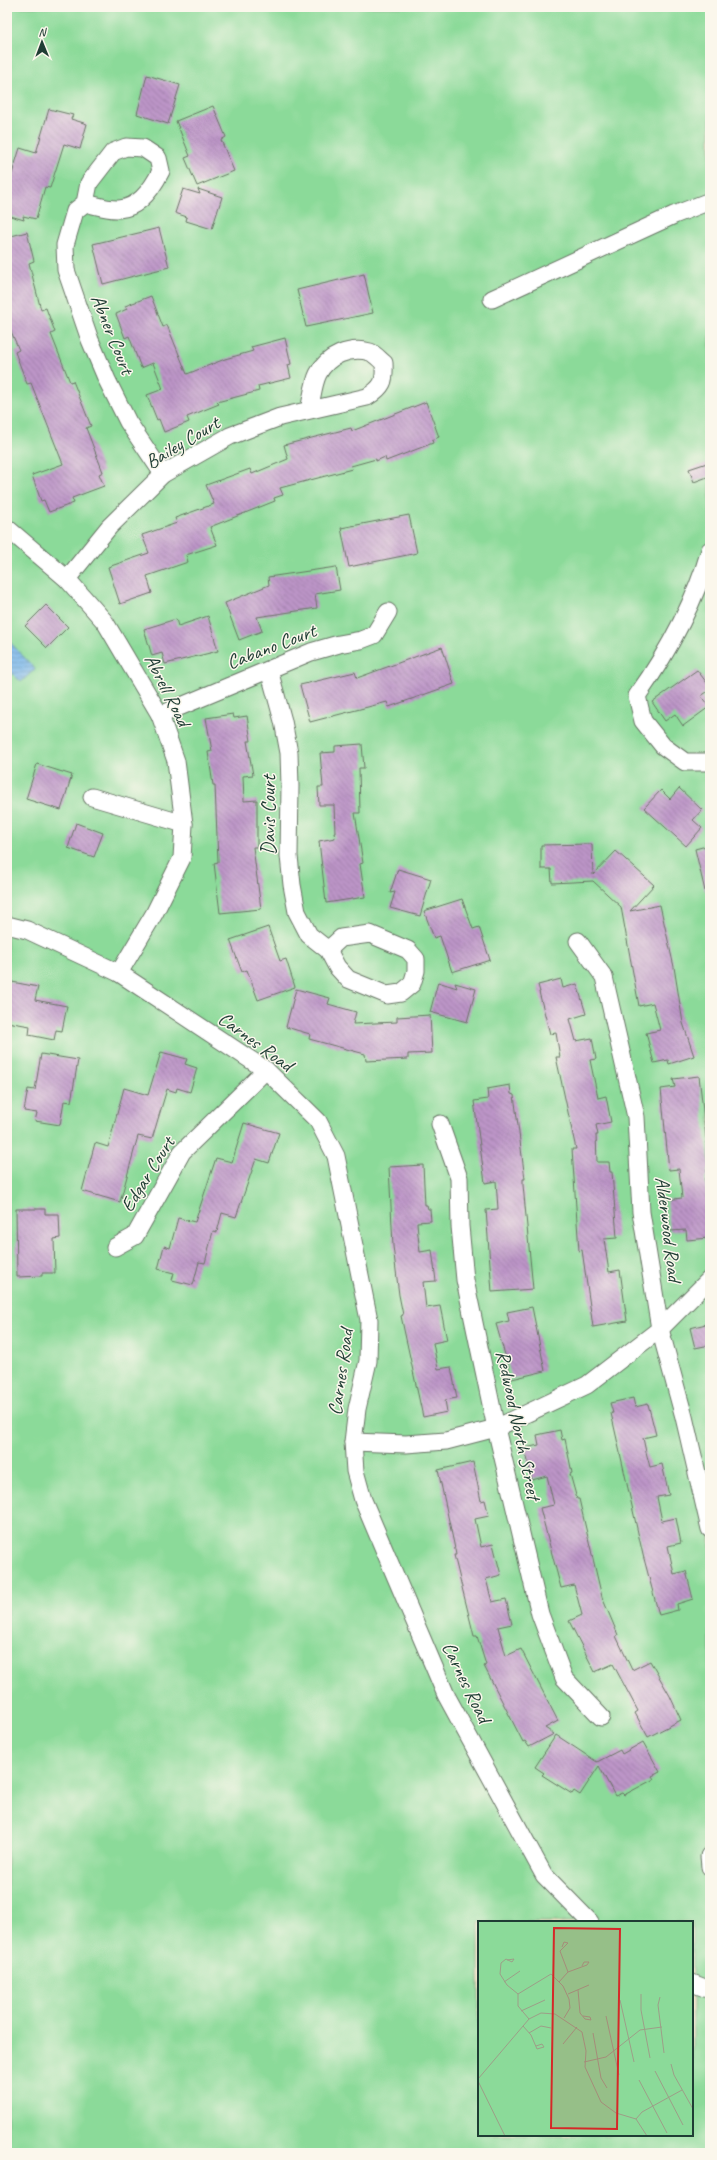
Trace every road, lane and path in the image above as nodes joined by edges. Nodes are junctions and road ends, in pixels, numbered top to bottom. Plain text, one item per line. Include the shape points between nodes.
1 (710, 201) edge
2 (85, 203) junction
3 (492, 299) dead end
4 (309, 410) junction
5 (163, 474) junction
6 (7, 528) edge
7 (710, 550) edge
8 (67, 579) junction
9 (388, 612) dead end
10 (269, 670) junction
11 (160, 715) junction
12 (710, 762) edge
13 (92, 797) dead end
14 (184, 824) junction
15 (7, 925) edge
16 (578, 941) dead end
17 (328, 950) junction
18 (119, 973) junction
19 (266, 1070) junction
20 (440, 1124) dead end
21 (115, 1246) dead end
22 (710, 1279) edge
23 (660, 1329) junction
24 (496, 1428) junction
25 (353, 1442) junction
26 (710, 1528) edge
27 (602, 1717) dead end
28 (589, 1921) edge

1 - 3 street
2 - 2 street, Abner Court via 119,209 134,204 153,187 161,171 158,158 143,148 126,147 113,152 89,183
2 - 5 street, Abner Court via 75,211 65,245 66,270 107,380 128,422
4 - 4 street, Bailey Court via 367,397 379,390 385,378 384,363 372,352 356,350 337,355 325,363 317,376
4 - 5 street, Bailey Court via 280,417 230,436
5 - 8 street, Bailey Court via 109,527
6 - 8 street, Abrell Road
7 - 12 street via 703,574 661,663 637,696 643,720 663,746 685,762
8 - 11 street, Abrell Road via 105,622
9 - 10 street, Cabano Court via 374,635 311,652
10 - 11 street, Cabano Court
10 - 17 street, Davis Court via 289,753 289,856 297,912 309,935
11 - 14 street, Abrell Road via 176,761
13 - 14 street
14 - 18 street, Abrell Road via 182,858 154,914
15 - 18 street, Carnes Road via 27,930
16 - 23 street, Alderwood Road via 604,976 636,1117 641,1212
17 - 17 street, Davis Court via 337,967 348,979 387,995 401,993 412,984 416,959 408,950 370,934 341,938
18 - 19 street, Carnes Road
19 - 21 street, Edgar Court via 182,1152 135,1236
19 - 25 street, Carnes Road via 318,1121 336,1156 369,1320 368,1361
20 - 24 street, Redwood North Street via 459,1178 465,1280
22 - 23 street
23 - 24 street via 587,1385
23 - 26 street, Alderwood Road
24 - 25 street via 446,1441 406,1444
24 - 27 street, Redwood North Street via 540,1614 564,1678
25 - 28 street, Carnes Road via 355,1471 363,1500 446,1695 544,1875

